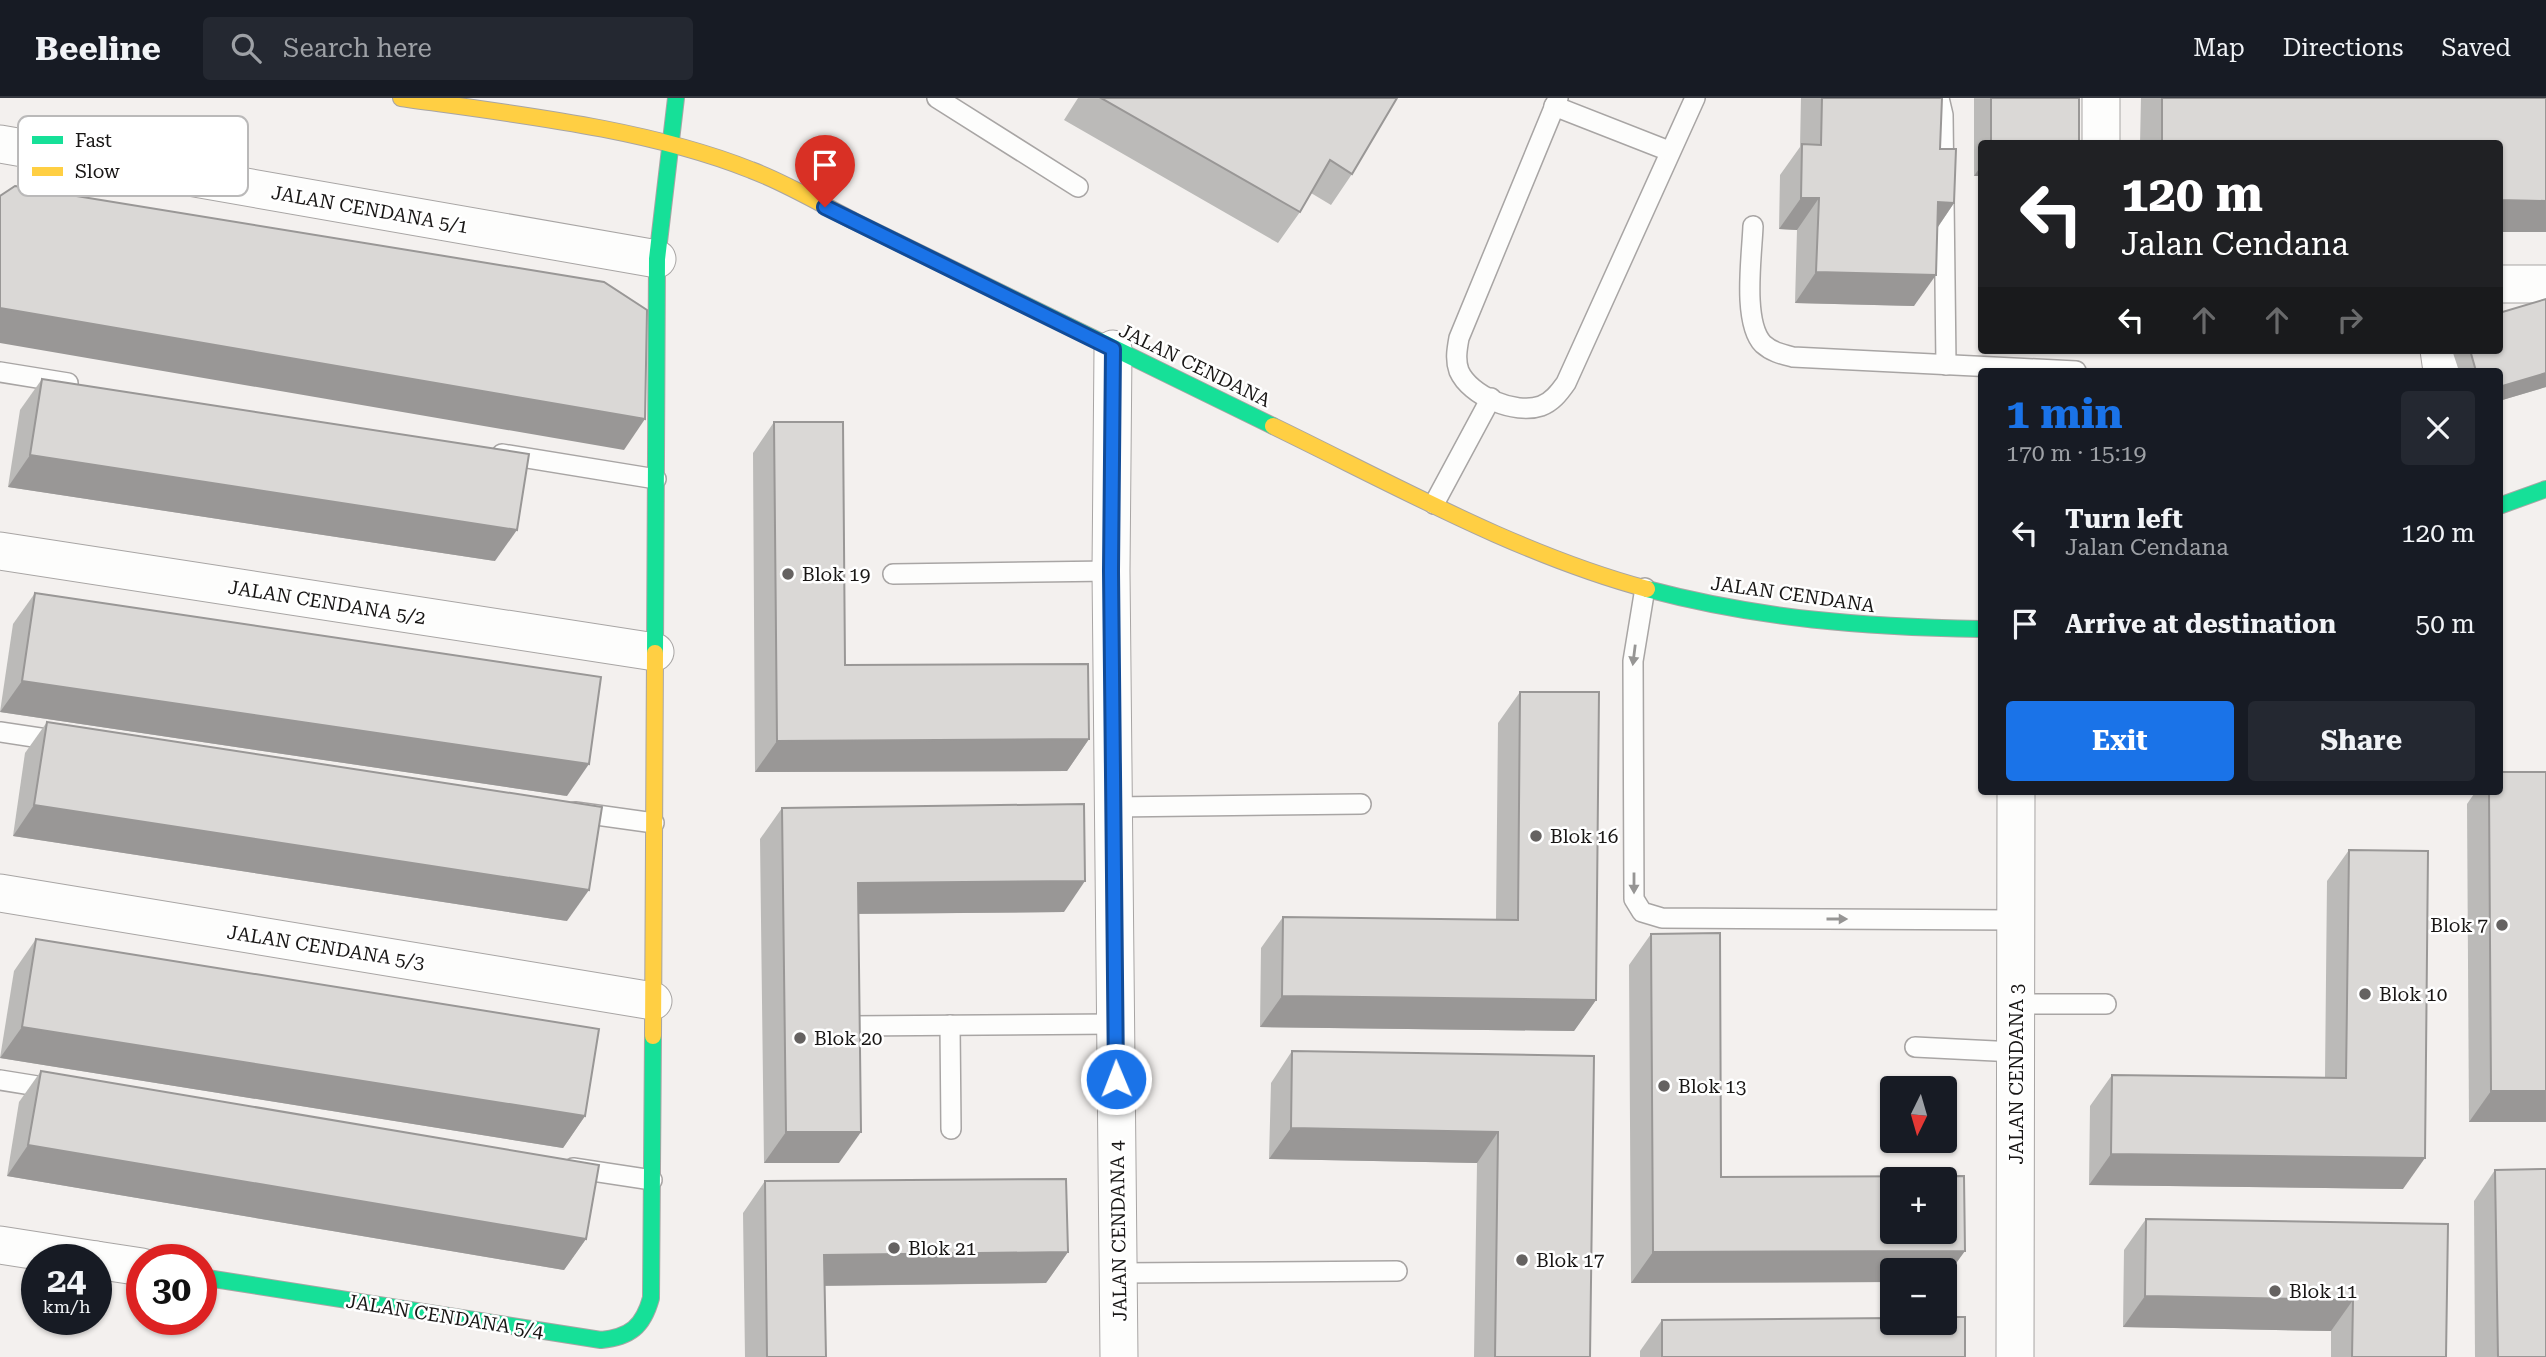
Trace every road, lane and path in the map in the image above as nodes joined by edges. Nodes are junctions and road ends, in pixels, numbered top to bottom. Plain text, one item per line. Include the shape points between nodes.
1 (401, 98) edge
2 (676, 98) edge
3 (937, 98) edge
4 (1695, 98) edge
5 (1939, 98) edge
6 (2101, 98) edge
7 (1556, 102) edge
8 (2101, 140) edge
9 (0, 144) edge
10 (671, 146) junction
11 (18, 147) edge
12 (1669, 151) junction
13 (248, 187) edge
14 (1078, 187) dead end
15 (1753, 226) dead end
16 (657, 259) junction
17 (2503, 284) edge
18 (2546, 284) edge
19 (1113, 349) junction
20 (1946, 365) junction
21 (2011, 368) edge
22 (0, 372) edge
23 (82, 386) edge
24 (1491, 398) junction
25 (478, 450) edge
26 (656, 479) junction
27 (2546, 489) edge
28 (1434, 504) junction
29 (2503, 505) edge
30 (0, 551) edge
31 (1111, 571) junction
32 (893, 574) dead end
33 (1645, 588) junction
34 (1978, 629) edge
35 (655, 652) junction
36 (0, 732) edge
37 (82, 744) edge
38 (2016, 795) edge
39 (1361, 804) dead end
40 (1113, 807) junction
41 (559, 809) edge
42 (654, 822) junction
43 (0, 893) edge
44 (2016, 920) junction
45 (653, 1001) junction
46 (2016, 1004) junction
47 (2106, 1004) dead end
48 (1116, 1024) junction
49 (950, 1025) junction
50 (851, 1026) edge
51 (1915, 1047) dead end
52 (2015, 1052) junction
53 (0, 1080) edge
54 (82, 1093) edge
55 (951, 1129) dead end
56 (557, 1166) edge
57 (652, 1180) junction
58 (0, 1245) edge
59 (21, 1248) edge
60 (1397, 1270) dead end
61 (1118, 1273) junction
62 (217, 1280) edge
63 (1119, 1357) edge
64 (2015, 1357) edge

1 - 10 street, JALAN CENDANA
2 - 10 street, JALAN CENDANA 5/4
3 - 14 lane
4 - 12 lane
5 - 20 lane via 1943,116
6 - 8 street
7 - 12 lane
7 - 24 lane via 1459,338 1459,371 1468,385
9 - 11 street, JALAN CENDANA 5/1
10 - 16 street, JALAN CENDANA 5/4
10 - 19 street, JALAN CENDANA via 752,170
12 - 24 lane via 1566,383 1542,406 1525,409
13 - 16 street, JALAN CENDANA 5/1
15 - 20 lane via 1751,313 1754,329 1776,353
16 - 26 street, JALAN CENDANA 5/4
17 - 18 street
19 - 28 street, JALAN CENDANA
19 - 31 street, JALAN CENDANA 4
20 - 21 lane
22 - 23 lane
24 - 28 lane
25 - 26 lane
26 - 35 street, JALAN CENDANA 5/4
27 - 29 street
28 - 33 street, JALAN CENDANA via 1504,538
30 - 35 street, JALAN CENDANA 5/2
31 - 32 lane
31 - 40 street, JALAN CENDANA 4
33 - 34 street, JALAN CENDANA via 1784,618 1887,628
33 -> 44 lane via 1633,661 1634,899 1642,912 1662,918
35 - 42 street, JALAN CENDANA 5/4
36 - 37 lane
38 - 44 street, JALAN CENDANA 3
39 - 40 lane
40 - 48 street, JALAN CENDANA 4
41 - 42 lane
42 - 45 street, JALAN CENDANA 5/4
43 - 45 street, JALAN CENDANA 5/3
44 - 46 street, JALAN CENDANA 3
45 - 57 street, JALAN CENDANA 5/4
46 - 47 lane
46 - 52 street, JALAN CENDANA 3
48 - 49 lane
48 - 61 street, JALAN CENDANA 4
49 - 50 lane
49 - 55 lane
51 - 52 lane
52 - 64 street, JALAN CENDANA 3
53 - 54 lane
56 - 57 lane
57 - 62 street, JALAN CENDANA 5/4 via 651,1297 647,1316 636,1331 620,1339 601,1340
58 - 59 street
60 - 61 lane
61 - 63 street, JALAN CENDANA 4

